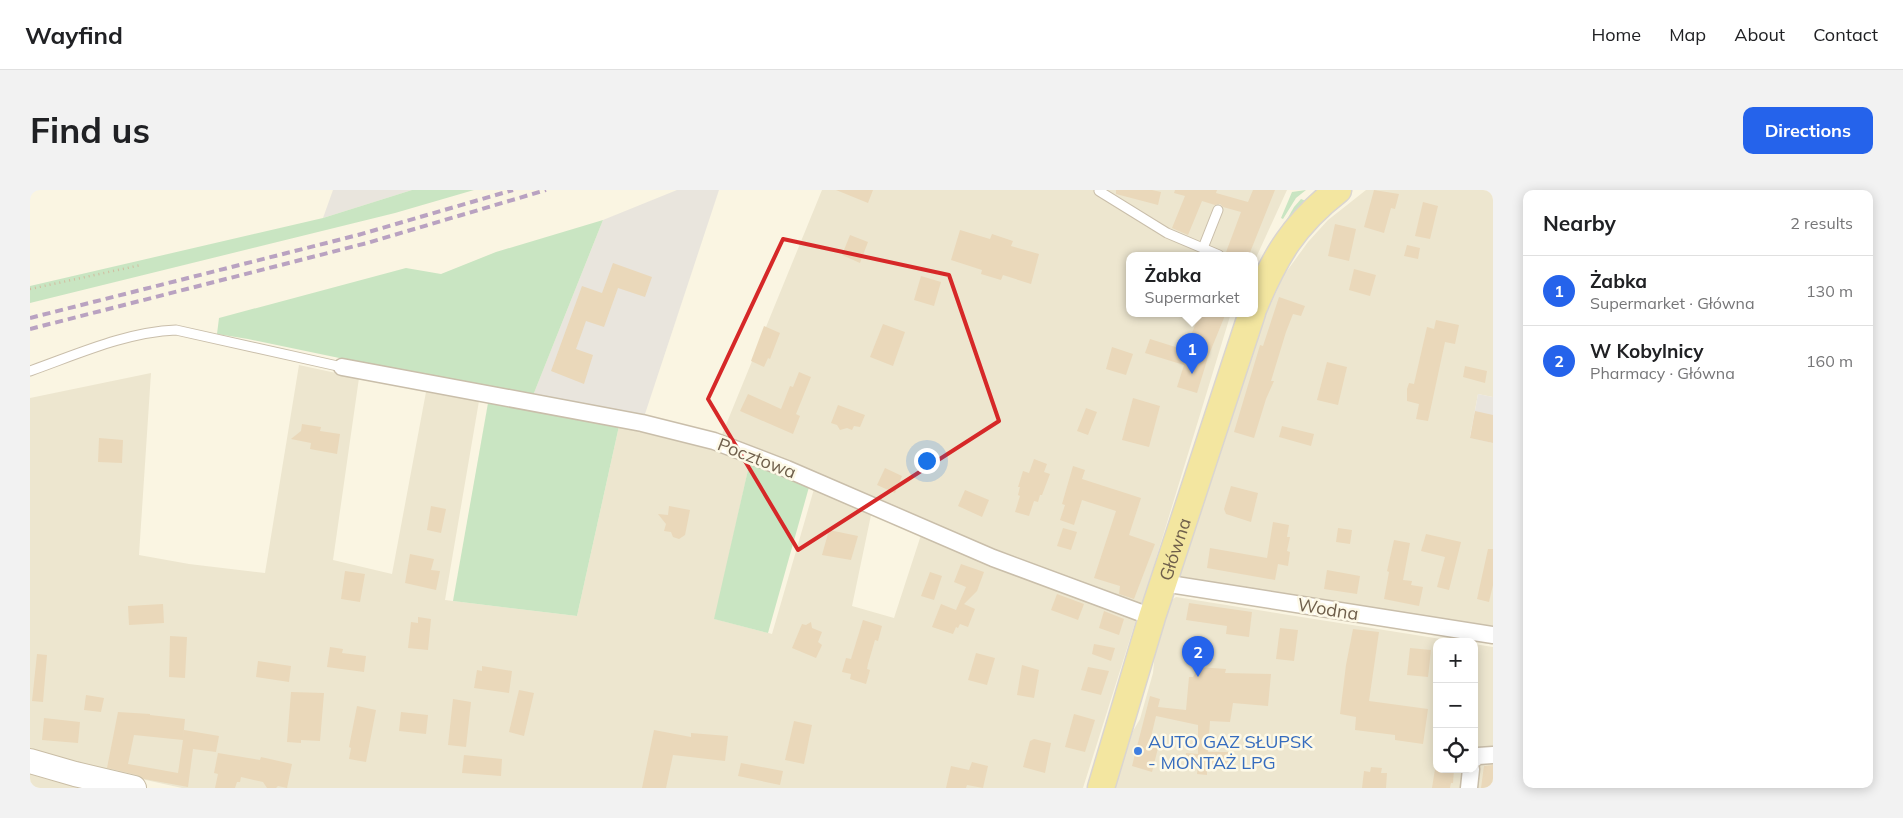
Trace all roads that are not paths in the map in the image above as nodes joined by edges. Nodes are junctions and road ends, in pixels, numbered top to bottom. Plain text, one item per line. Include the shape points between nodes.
1 (1099, 191) edge
2 (1330, 193) edge
3 (1218, 210) dead end
4 (1203, 248) junction
5 (1212, 252) edge
6 (1258, 293) edge
7 (1251, 317) edge
8 (342, 367) joint
9 (30, 371) edge
10 (1163, 583) junction
11 (1152, 617) junction
12 (1493, 635) edge
13 (1493, 755) edge
14 (1478, 756) edge
15 (30, 761) edge
16 (1471, 773) edge
17 (134, 788) edge
18 (1101, 788) edge
19 (1469, 788) edge

1 - 4 lane via 1167,233
2 - 6 main road via 1285,243 1264,273
3 - 4 lane
4 - 5 lane
7 - 10 main road, Główna
8 - 9 lane via 176,330 135,335
8 - 11 street, Pocztowa via 642,423 714,441 993,558
10 - 11 main road, Główna
10 - 12 street, Wodna
11 - 18 main road, Główna
13 - 14 street
15 - 17 street
16 - 19 street

